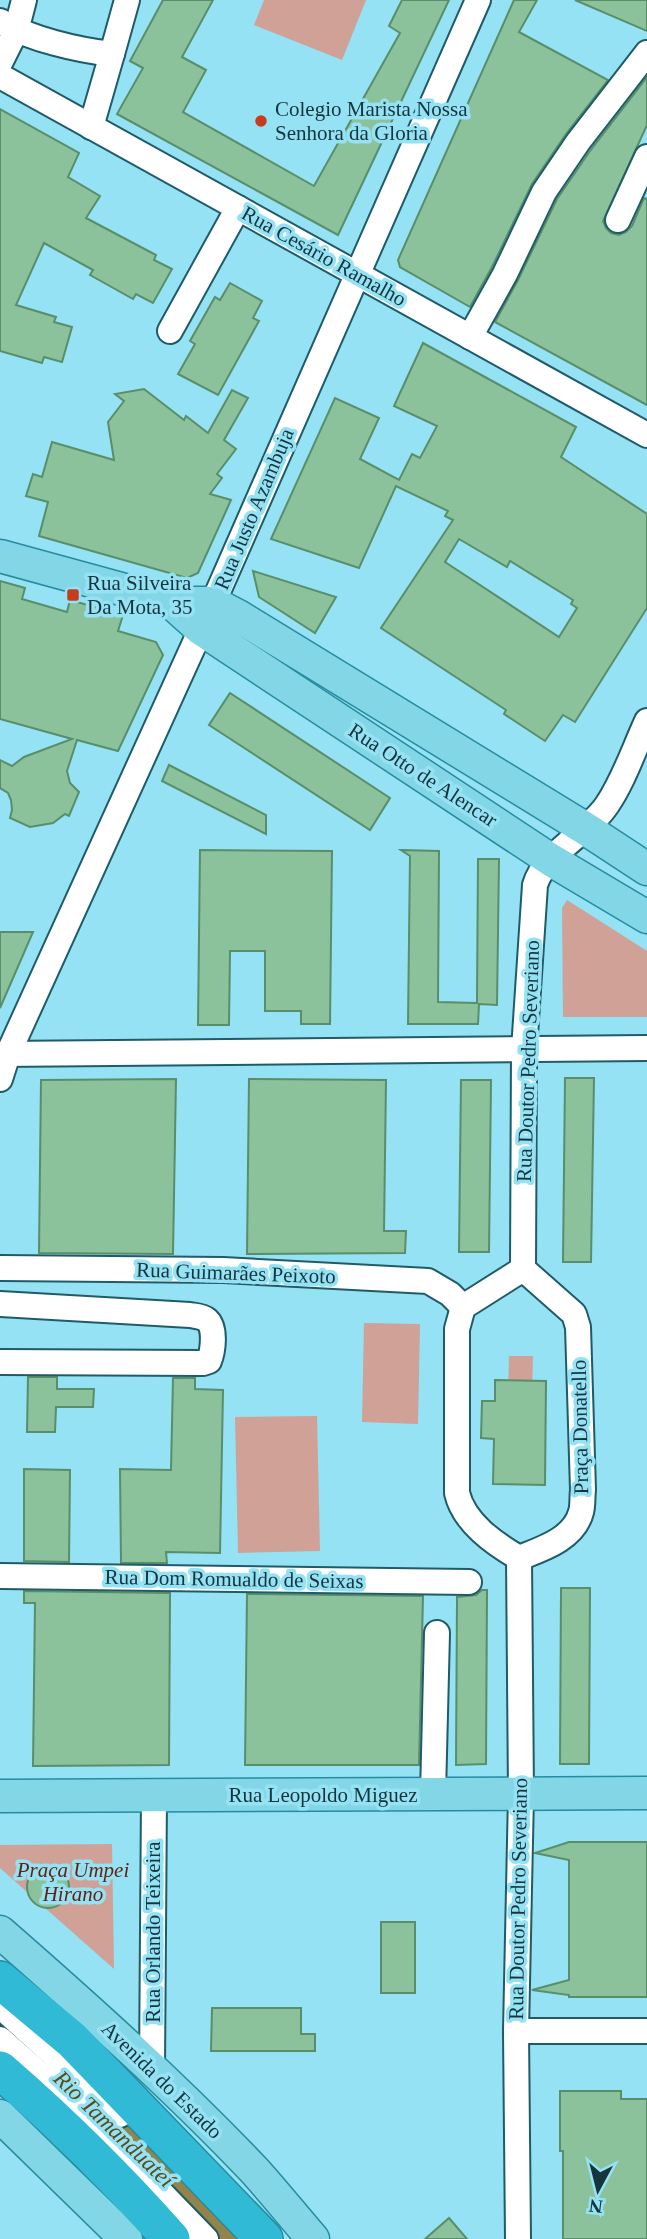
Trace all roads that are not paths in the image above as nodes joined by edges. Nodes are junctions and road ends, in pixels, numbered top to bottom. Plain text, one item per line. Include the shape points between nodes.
1 (24, 0) edge
2 (127, 0) edge
3 (478, 0) edge
4 (8, 26) edge
5 (647, 53) edge
6 (112, 54) junction
7 (0, 63) edge
8 (0, 76) edge
9 (91, 127) junction
10 (645, 167) edge
11 (237, 208) junction
12 (618, 220) dead end
13 (356, 274) junction
14 (170, 331) dead end
15 (470, 337) junction
16 (647, 435) edge
17 (0, 556) edge
18 (207, 616) junction
19 (647, 722) edge
20 (586, 829) junction
21 (551, 860) junction
22 (647, 869) edge
23 (647, 917) edge
24 (647, 1048) edge
25 (524, 1050) junction
26 (4, 1054) edge
27 (0, 1079) edge
28 (0, 1268) edge
29 (523, 1269) junction
30 (0, 1304) edge
31 (463, 1307) junction
32 (0, 1362) edge
33 (520, 1558) junction
34 (0, 1576) edge
35 (469, 1582) dead end
36 (437, 1633) dead end
37 (647, 1793) edge
38 (433, 1794) junction
39 (521, 1794) junction
40 (154, 1795) junction
41 (0, 1796) edge
42 (0, 1932) edge
43 (0, 1980) edge
44 (0, 2006) edge
45 (516, 2031) junction
46 (647, 2031) edge
47 (0, 2039) edge
48 (152, 2069) junction
49 (0, 2070) edge
50 (0, 2116) edge
51 (126, 2239) edge
52 (171, 2239) edge
53 (206, 2239) edge
54 (239, 2239) edge
55 (264, 2239) edge
56 (313, 2239) edge
57 (518, 2239) edge

1 - 4 street
2 - 6 street
3 - 13 street, Rua Justo Azambuja
4 - 6 street
4 - 7 street
5 - 15 street via 544,192
6 - 9 street
8 - 9 street, Rua Cesário Ramalho
9 - 11 street, Rua Cesário Ramalho
10 - 12 street
11 - 13 street, Rua Cesário Ramalho
11 - 14 street
13 - 15 street, Rua Cesário Ramalho
13 - 18 street, Rua Justo Azambuja
15 - 16 street, Rua Cesário Ramalho
17 - 18 main road
18 - 20 main road, Rua Otto de Alencar via 238,616
18 - 21 main road, Rua Otto de Alencar
18 - 26 street, Rua Justo Azambuja
19 - 20 street, Rua Doutor Pedro Severiano via 607,805
20 - 21 street, Rua Doutor Pedro Severiano
20 - 22 main road, Rua Otto de Alencar
21 - 23 main road, Rua Otto de Alencar
21 - 25 street, Rua Doutor Pedro Severiano via 535,886
24 - 25 street
25 - 26 street
25 - 29 street, Rua Doutor Pedro Severiano
26 - 27 street, Rua Justo Azambuja
28 - 31 street, Rua Guimarães Peixoto via 223,1270 428,1281
29 - 31 street
29 - 33 street, Praça Donatello via 573,1314 579,1327 583,1490 581,1513 573,1527 554,1544
30 - 32 street via 190,1315 205,1318 212,1326 212,1354 203,1363
31 - 33 street via 457,1329 457,1493 480,1529
33 - 39 street, Rua Doutor Pedro Severiano
34 - 35 street, Rua Dom Romualdo de Seixas
36 - 38 street
37 - 39 main road, Rua Leopoldo Miguez
38 - 39 main road, Rua Leopoldo Miguez
38 - 40 main road, Rua Leopoldo Miguez
39 - 45 street, Rua Doutor Pedro Severiano
40 - 41 main road, Rua Leopoldo Miguez
40 - 48 street, Rua Orlando Teixeira
42 - 48 main road, Avenida do Estado
43 - 55 highway, Avenida do Estado via 72,2040
44 - 54 street via 102,2097
45 - 46 street
45 - 57 street, Rua Doutor Pedro Severiano
47 - 53 street via 83,2113
48 - 56 main road, Avenida do Estado via 254,2171
49 - 52 highway
50 - 51 main road

